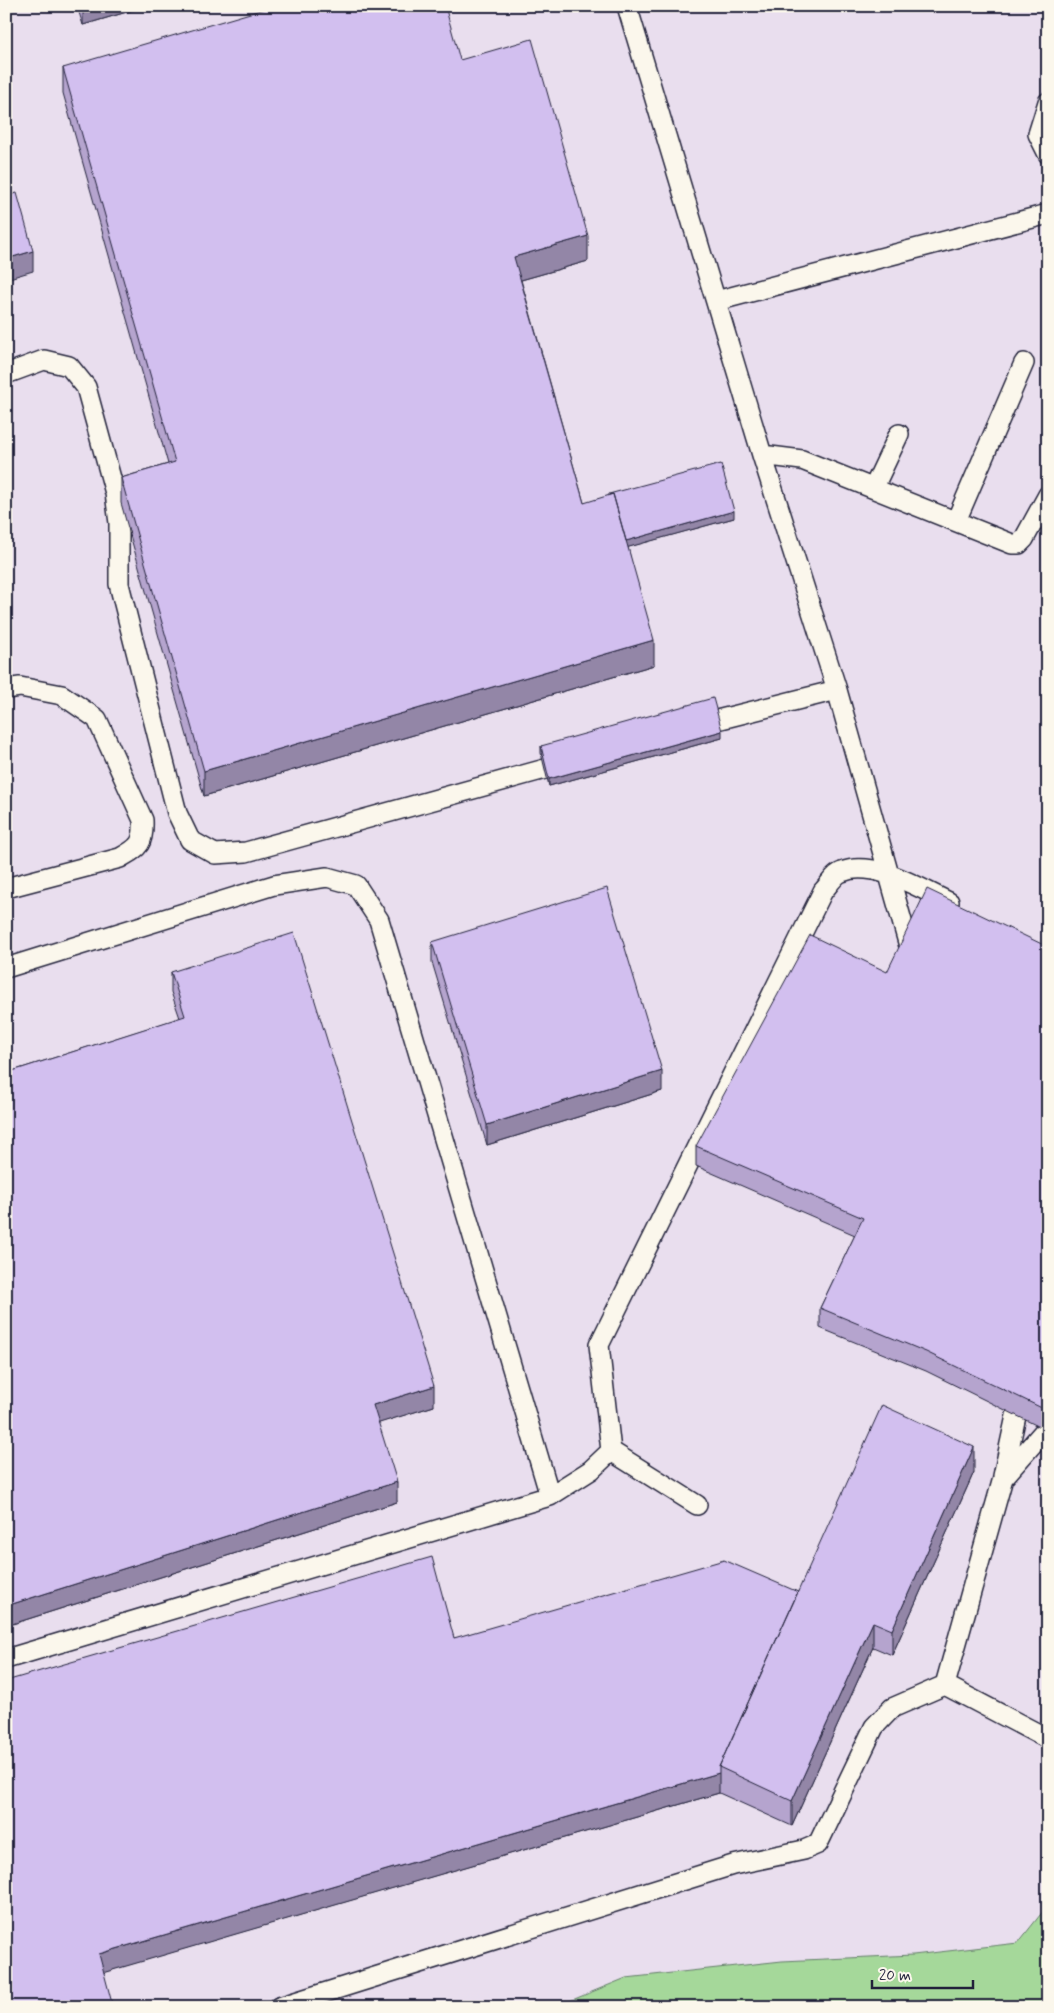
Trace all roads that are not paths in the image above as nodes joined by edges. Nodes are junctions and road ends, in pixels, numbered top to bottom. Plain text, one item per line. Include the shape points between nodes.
1 (627, 6) edge
2 (1048, 102) edge
3 (1048, 154) edge
4 (1048, 214) edge
5 (716, 302) junction
6 (1024, 362) dead end
7 (6, 374) edge
8 (899, 434) dead end
9 (762, 455) junction
10 (874, 487) junction
11 (1048, 495) edge
12 (956, 521) junction
13 (6, 689) edge
14 (837, 690) junction
15 (717, 720) edge
16 (545, 769) edge
17 (887, 873) junction
18 (6, 888) edge
19 (967, 911) edge
20 (909, 946) edge
21 (6, 968) edge
22 (1016, 1416) edge
23 (1045, 1430) edge
24 (611, 1451) junction
25 (1003, 1478) junction
26 (550, 1496) junction
27 (697, 1505) dead end
28 (6, 1659) edge
29 (945, 1685) junction
30 (1048, 1739) edge
31 (279, 2007) edge

1 - 5 lane
2 - 3 lane via 1038,134
4 - 5 lane
5 - 9 lane
6 - 12 lane
7 - 16 lane via 44,360 70,366 86,387 115,493 120,524 119,584 177,813 190,840 215,854 246,852
8 - 10 lane
9 - 10 lane via 802,460
9 - 14 lane
10 - 12 lane
11 - 12 lane via 1019,544
13 - 18 lane via 20,687 62,695 97,719 143,820 144,837 136,850 120,858
14 - 15 lane
14 - 17 lane
17 - 19 lane
17 - 20 lane
17 - 24 lane via 862,869 841,872 823,891 599,1345
21 - 26 lane via 274,885 327,877 356,885 380,920
22 - 25 lane
23 - 25 lane
24 - 26 lane via 591,1470
24 - 27 lane
25 - 29 lane
26 - 28 lane
29 - 30 lane
29 - 31 lane via 892,1708 874,1727 818,1844 733,1865

